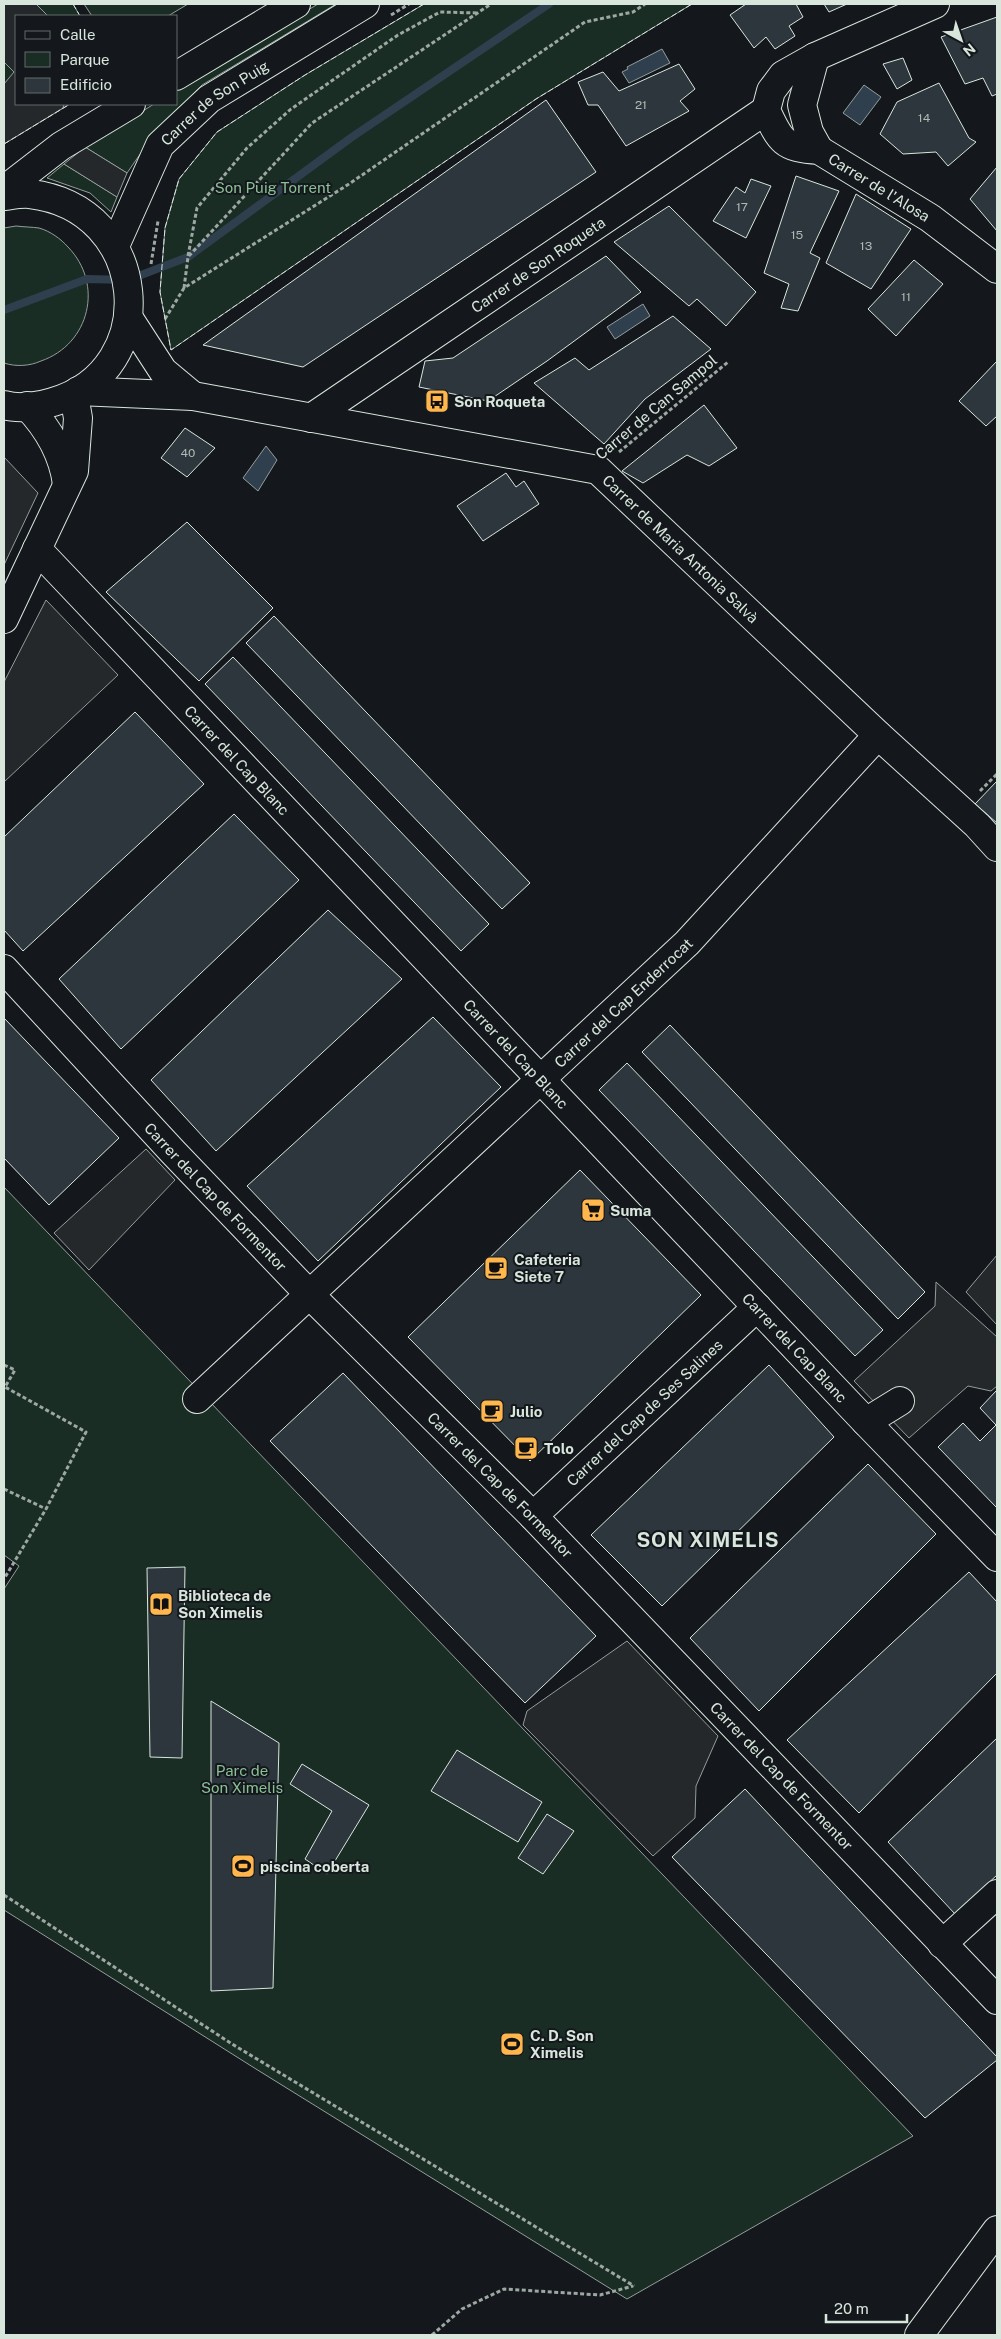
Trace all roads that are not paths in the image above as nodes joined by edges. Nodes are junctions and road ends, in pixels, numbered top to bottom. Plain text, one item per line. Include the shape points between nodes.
1 (296, 4) edge
2 (935, 4) edge
3 (375, 11) edge
4 (815, 57) junction
5 (178, 75) edge
6 (129, 105) edge
7 (766, 110) junction
8 (819, 150) junction
9 (4, 190) edge
10 (4, 196) edge
11 (115, 246) junction
12 (997, 269) edge
13 (128, 317) junction
14 (76, 393) junction
15 (193, 396) junction
16 (16, 405) edge
17 (311, 418) junction
18 (67, 486) junction
19 (36, 550) junction
20 (4, 619) edge
21 (878, 735) junction
22 (997, 847) edge
23 (4, 969) edge
24 (542, 1079) junction
25 (310, 1295) junction
26 (757, 1307) junction
27 (197, 1399) dead end
28 (900, 1401) dead end
29 (866, 1422) junction
30 (532, 1516) junction
31 (997, 1557) edge
32 (997, 1894) edge
33 (942, 1944) junction
34 (997, 2000) edge
35 (997, 2230) edge
36 (919, 2335) edge

1 - 5 street
2 - 4 street
3 - 11 street, Carrer de Son Puig via 209,98 160,144
4 - 7 street via 783,75 771,91
4 - 8 street via 802,105 809,132
6 - 9 street via 61,146
7 - 8 street, Carrer de l'Alosa via 779,138 798,149
7 - 17 street, Carrer de Son Roqueta
8 - 12 street, Carrer de l'Alosa via 930,218
10 - 11 street via 29,194 62,201 92,219
11 - 13 street via 128,280
13 - 14 street via 119,347 102,372
13 - 15 street, Carrer de Maria Antonia Salvà via 163,371
14 - 15 street, Carrer de Maria Antonia Salvà
14 - 16 street via 43,405
14 - 18 street via 78,418 74,471
15 - 17 street, Carrer de Maria Antonia Salvà
16 - 18 street via 42,421 65,471
17 - 21 street, Carrer de Maria Antonia Salvà via 598,470
18 - 19 street
19 - 20 street
19 - 24 street, Carrer del Cap Blanc
21 - 22 street, Carrer de Maria Antonia Salvà
21 - 24 street, Carrer del Cap Enderrocat via 687,943
23 - 25 street, Carrer del Cap de Formentor
24 - 25 street, Carrer del Cap Enderrocat
24 - 26 street, Carrer del Cap Blanc
25 - 27 street
25 - 30 street, Carrer del Cap de Formentor
26 - 29 street, Carrer del Cap Blanc
26 - 30 street, Carrer del Cap de Ses Salines
28 - 29 street
29 - 31 street, Carrer del Cap Blanc
30 - 33 street, Carrer del Cap de Formentor
32 - 33 street
33 - 34 street, Carrer del Cap de Formentor
35 - 36 street

